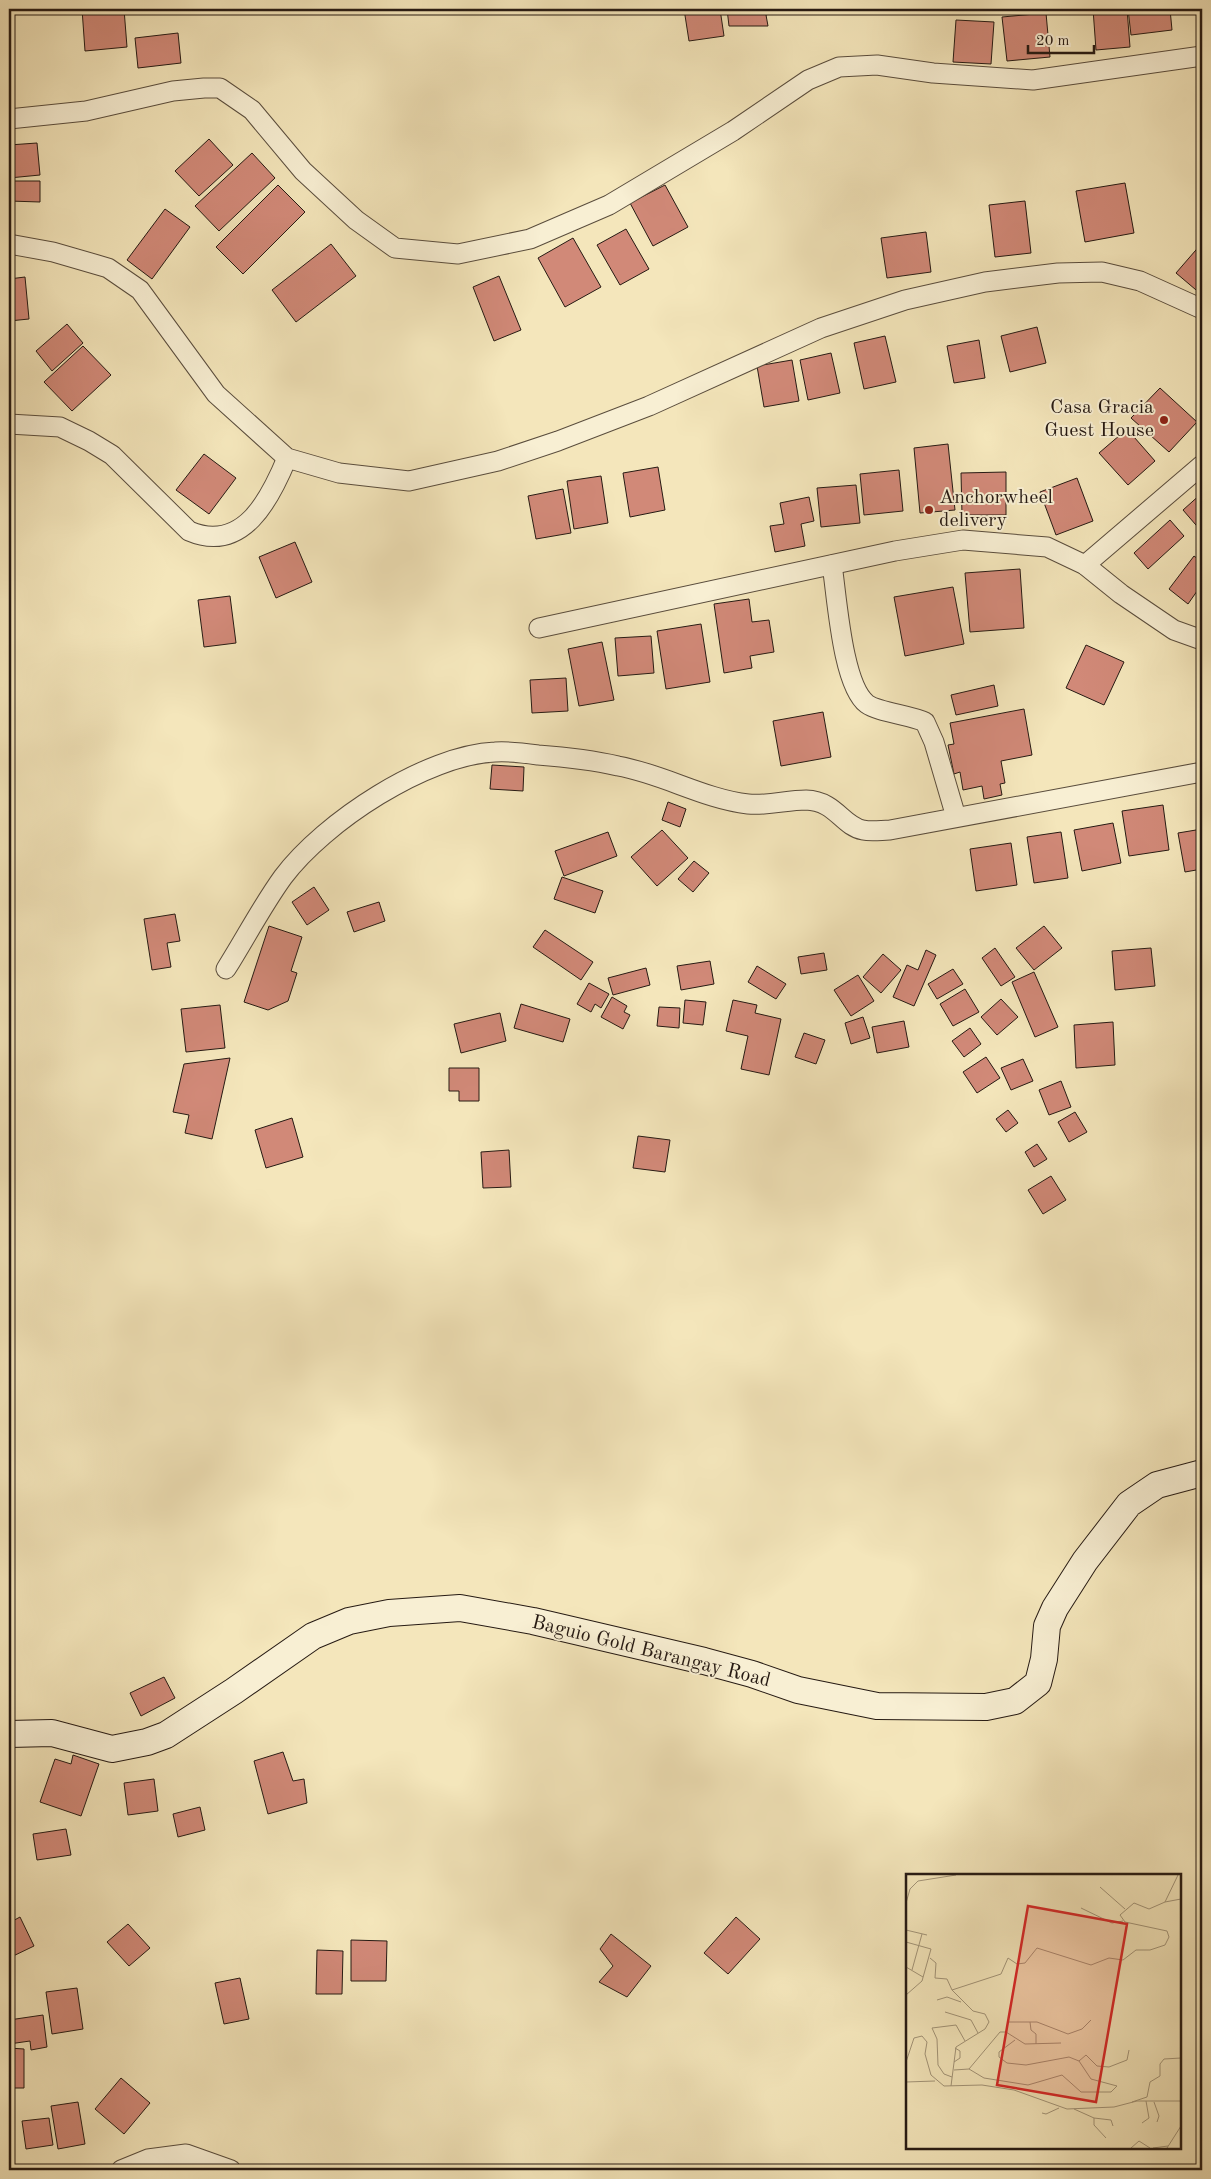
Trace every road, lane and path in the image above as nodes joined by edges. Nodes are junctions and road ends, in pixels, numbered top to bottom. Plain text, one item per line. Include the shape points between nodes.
1 (1202, 56) edge
2 (9, 119) edge
3 (9, 244) edge
4 (1202, 308) edge
5 (9, 424) edge
6 (287, 458) junction
7 (1202, 465) edge
8 (832, 565) junction
9 (1085, 566) junction
10 (539, 628) dead end
11 (1202, 640) edge
12 (1202, 772) edge
13 (956, 816) junction
14 (226, 970) dead end
15 (1202, 1473) edge
16 (9, 1734) edge
17 (121, 2170) edge
18 (231, 2170) edge

1 - 2 street via 1033,80 933,73 877,65 839,67 808,80 732,131 609,205 530,239 458,254 395,248 356,220 303,170 252,110 220,88 173,91 86,111
3 - 6 street via 54,252 108,268 140,290 216,394
4 - 6 street via 1140,281 1102,272 1058,273 985,282 905,300 821,328 649,406 498,461 409,481 339,473
5 - 6 street via 60,428 89,441 112,455 189,531 203,537 216,538 232,533 250,520 272,493
7 - 9 street
8 - 9 street via 962,540 1047,547
8 - 10 street
8 - 13 street via 853,685 866,704 925,722
9 - 11 street via 1174,630
12 - 13 street
13 - 14 street via 890,830 863,830 852,826 837,811 807,800 747,804 722,799 666,778 579,758 497,751 472,754 449,760 415,776 360,808 316,841 284,877
15 - 16 street, Baguio Gold Barangay Road via 1157,1485 1129,1504 1085,1561 1055,1608 1047,1626 1038,1683 1015,1701 986,1707 877,1706 798,1690 704,1661 460,1608 389,1613 349,1621 313,1636 166,1735 147,1742 112,1749 52,1734
17 - 18 street via 148,2159 186,2154

